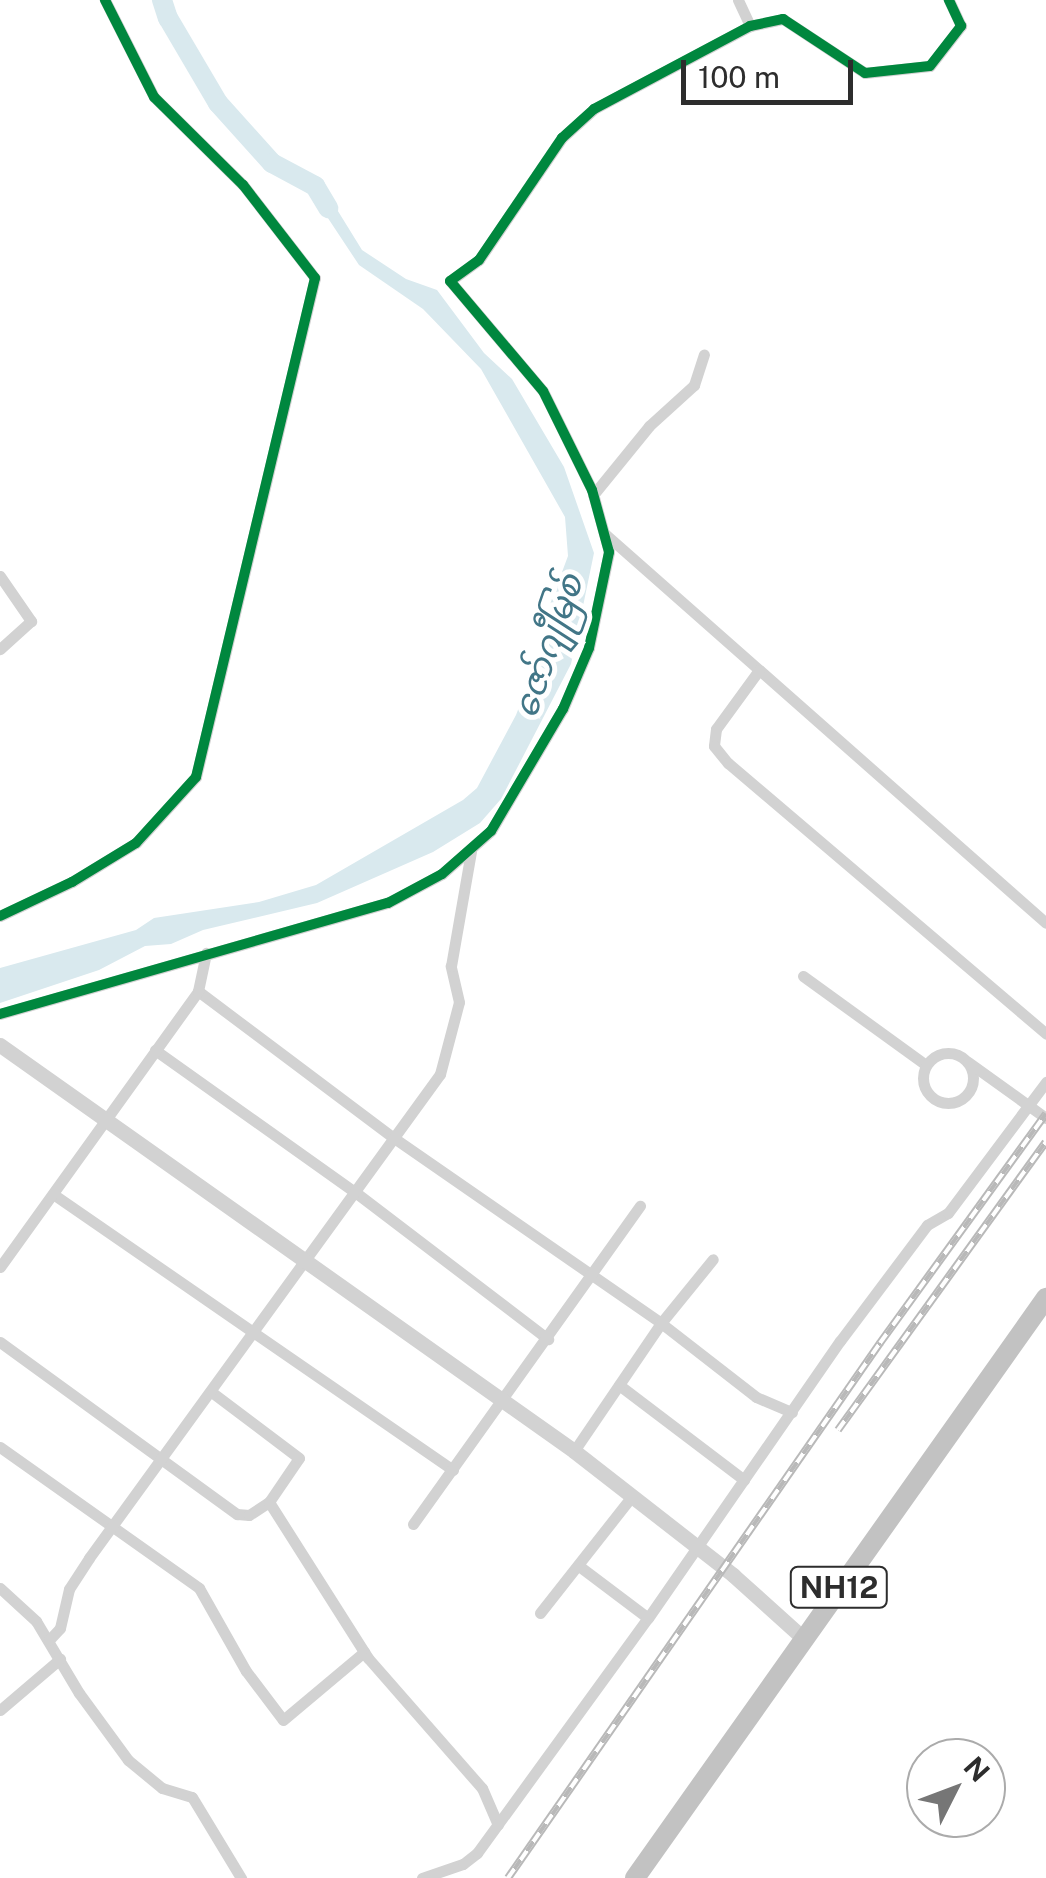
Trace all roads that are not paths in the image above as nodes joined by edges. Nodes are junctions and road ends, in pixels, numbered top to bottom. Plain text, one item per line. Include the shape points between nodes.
1 (104, 0) edge
2 (738, 0) edge
3 (948, 0) edge
4 (750, 26) junction
5 (704, 355) dead end
6 (593, 496) junction
7 (604, 533) junction
8 (0, 576) edge
9 (0, 649) edge
10 (759, 670) junction
11 (471, 851) junction
12 (0, 916) edge
13 (1046, 923) edge
14 (206, 952) junction
15 (803, 976) dead end
16 (198, 991) junction
17 (0, 1014) edge
18 (1046, 1034) edge
19 (0, 1044) edge
20 (155, 1050) junction
21 (963, 1058) junction
22 (926, 1065) junction
23 (1046, 1082) edge
24 (1028, 1105) junction
25 (1046, 1118) edge
26 (105, 1119) junction
27 (394, 1138) junction
28 (355, 1192) junction
29 (53, 1194) junction
30 (640, 1206) dead end
31 (0, 1236) edge
32 (14, 1247) junction
33 (712, 1259) dead end
34 (305, 1261) junction
35 (0, 1267) edge
36 (592, 1275) junction
37 (1046, 1298) edge
38 (662, 1323) junction
39 (254, 1331) junction
40 (548, 1339) junction
41 (0, 1342) edge
42 (619, 1386) junction
43 (210, 1392) junction
44 (504, 1402) junction
45 (792, 1412) junction
46 (0, 1447) edge
47 (574, 1451) junction
48 (161, 1459) junction
49 (453, 1470) junction
50 (744, 1480) junction
51 (632, 1496) junction
52 (269, 1502) junction
53 (413, 1524) dead end
54 (113, 1525) junction
55 (697, 1548) junction
56 (580, 1566) junction
57 (0, 1588) edge
58 (540, 1613) dead end
59 (648, 1618) junction
60 (803, 1638) junction
61 (49, 1640) junction
62 (364, 1652) junction
63 (60, 1660) junction
64 (0, 1710) edge
65 (498, 1826) junction
66 (240, 1878) edge
67 (422, 1878) edge
68 (635, 1878) edge

1 - 12 street via 154,97 243,185 315,278 196,777 136,844
2 - 4 street
3 - 4 street via 962,26 930,66 864,72 784,19
4 - 6 street via 594,109 562,138 479,260 450,280 543,391
5 - 6 street via 694,385
6 - 7 street
7 - 10 street
7 - 11 street via 609,552 589,648 516,794
8 - 9 street via 30,621
10 - 13 street
10 - 18 street via 716,728 714,746
11 - 14 street via 388,904
11 - 27 street via 451,966 459,1002 440,1074
14 - 16 street
14 - 17 street
15 - 22 street
16 - 20 street
16 - 27 street
19 - 26 street
20 - 26 street
20 - 28 street
21 - 22 street via 940,1054
21 - 22 street via 972,1086 956,1102 939,1102 926,1090
21 - 24 street
23 - 24 street
24 - 25 street
24 - 45 street via 948,1213 927,1225
26 - 29 street
26 - 34 street
27 - 28 street
27 - 36 street
28 - 34 street
28 - 40 street
29 - 32 street
29 - 39 street
30 - 36 street
31 - 32 street
32 - 35 street
33 - 38 street
34 - 39 street
34 - 44 street
36 - 38 street
36 - 40 street
37 - 60 highway, NH12
38 - 42 street
38 - 45 street via 756,1398
39 - 43 street
39 - 49 street
40 - 44 street
41 - 48 street
42 - 47 street
42 - 50 street
43 - 48 street
43 - 52 street via 300,1458
44 - 47 street
44 - 49 street
45 - 50 street
46 - 54 street
47 - 51 street
48 - 52 street via 237,1514 249,1515
48 - 54 street
49 - 53 street
50 - 55 street
51 - 55 street
51 - 56 street
52 - 62 street
54 - 61 street via 70,1590 60,1628
54 - 62 street via 199,1588 283,1720
55 - 59 street
55 - 60 street
56 - 58 street
56 - 59 street
57 - 61 street
59 - 65 street
60 - 68 highway, NH12
61 - 63 street
62 - 65 street via 482,1788
63 - 64 street
63 - 66 street via 128,1760 162,1788 192,1797
65 - 67 street via 463,1864

